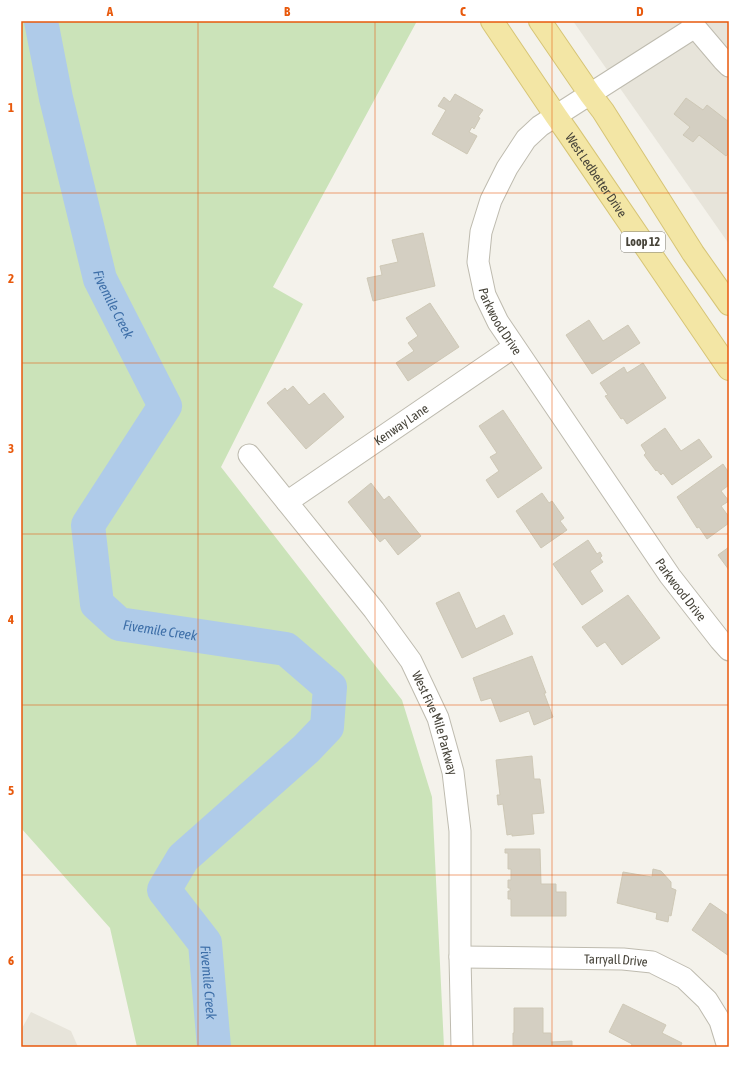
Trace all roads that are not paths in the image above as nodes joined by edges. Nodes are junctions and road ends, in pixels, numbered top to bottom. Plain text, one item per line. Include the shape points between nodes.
1 (492, 21) edge
2 (540, 21) edge
3 (694, 24) edge
4 (729, 66) edge
5 (590, 94) junction
6 (556, 116) junction
7 (729, 304) edge
8 (514, 347) junction
9 (729, 369) edge
10 (249, 455) dead end
11 (287, 502) junction
12 (729, 650) edge
13 (460, 957) junction
14 (462, 1047) edge
15 (728, 1047) edge

1 - 6 main road, West Ledbetter Drive / Loop 12
2 - 5 main road, Loop 12
3 - 4 street
3 - 5 street, Parkwood Drive
5 - 6 street, Parkwood Drive
5 - 7 main road, Loop 12
6 - 8 street, Parkwood Drive via 526,139 507,168 491,200 481,232 478,262 485,295
6 - 9 main road, West Ledbetter Drive / Loop 12
8 - 11 street, Kenway Lane
8 - 12 street, Parkwood Drive via 670,576
10 - 11 street, West Five Mile Parkway
11 - 13 street, West Five Mile Parkway via 374,610 411,661 438,718 453,772 460,831
13 - 14 street, West Five Mile Parkway
13 - 15 street, Tarryall Drive via 623,959 652,962 684,978 707,1000 720,1021

